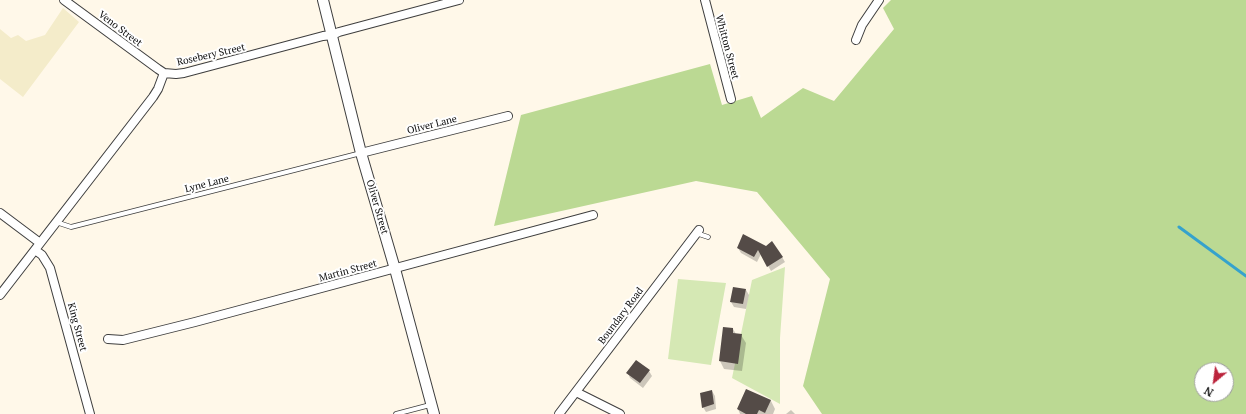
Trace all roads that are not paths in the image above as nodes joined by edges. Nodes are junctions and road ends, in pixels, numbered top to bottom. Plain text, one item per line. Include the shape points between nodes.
1 (64, 0) edge
2 (323, 0) edge
3 (460, 0) edge
4 (705, 0) edge
5 (879, 0) edge
6 (332, 35) junction
7 (856, 40) dead end
8 (164, 73) junction
9 (731, 99) dead end
10 (508, 116) dead end
11 (361, 153) junction
12 (0, 213) edge
13 (593, 215) dead end
14 (56, 222) junction
15 (697, 231) joint
16 (708, 237) dead end
17 (38, 247) junction
18 (395, 269) junction
19 (0, 295) edge
20 (108, 339) dead end
21 (576, 392) junction
22 (433, 409) edge
23 (90, 414) edge
24 (396, 414) edge
25 (559, 414) edge
26 (620, 414) edge

1 - 8 street, Veno Street
2 - 6 street, Oliver Street
3 - 6 street, Rosebery Street
4 - 9 street, Whitton Street
5 - 7 street
6 - 8 street, Rosebery Street via 184,73
6 - 11 street, Oliver Street
8 - 14 street, Rosebery Street via 153,97
10 - 11 street, Oliver Lane
11 - 14 lane, Lyne Lane via 71,227
11 - 18 street, Oliver Street
12 - 17 street, King Street
13 - 18 street, Martin Street
14 - 17 street, Rosebery Street
15 - 16 lane
15 - 21 street, Boundary Road
17 - 19 street, Rosebery Street
17 - 23 street, King Street via 50,268
18 - 20 street, Martin Street via 123,340
18 - 22 street, Oliver Street
21 - 25 street, Boundary Road
21 - 26 street
22 - 24 lane

